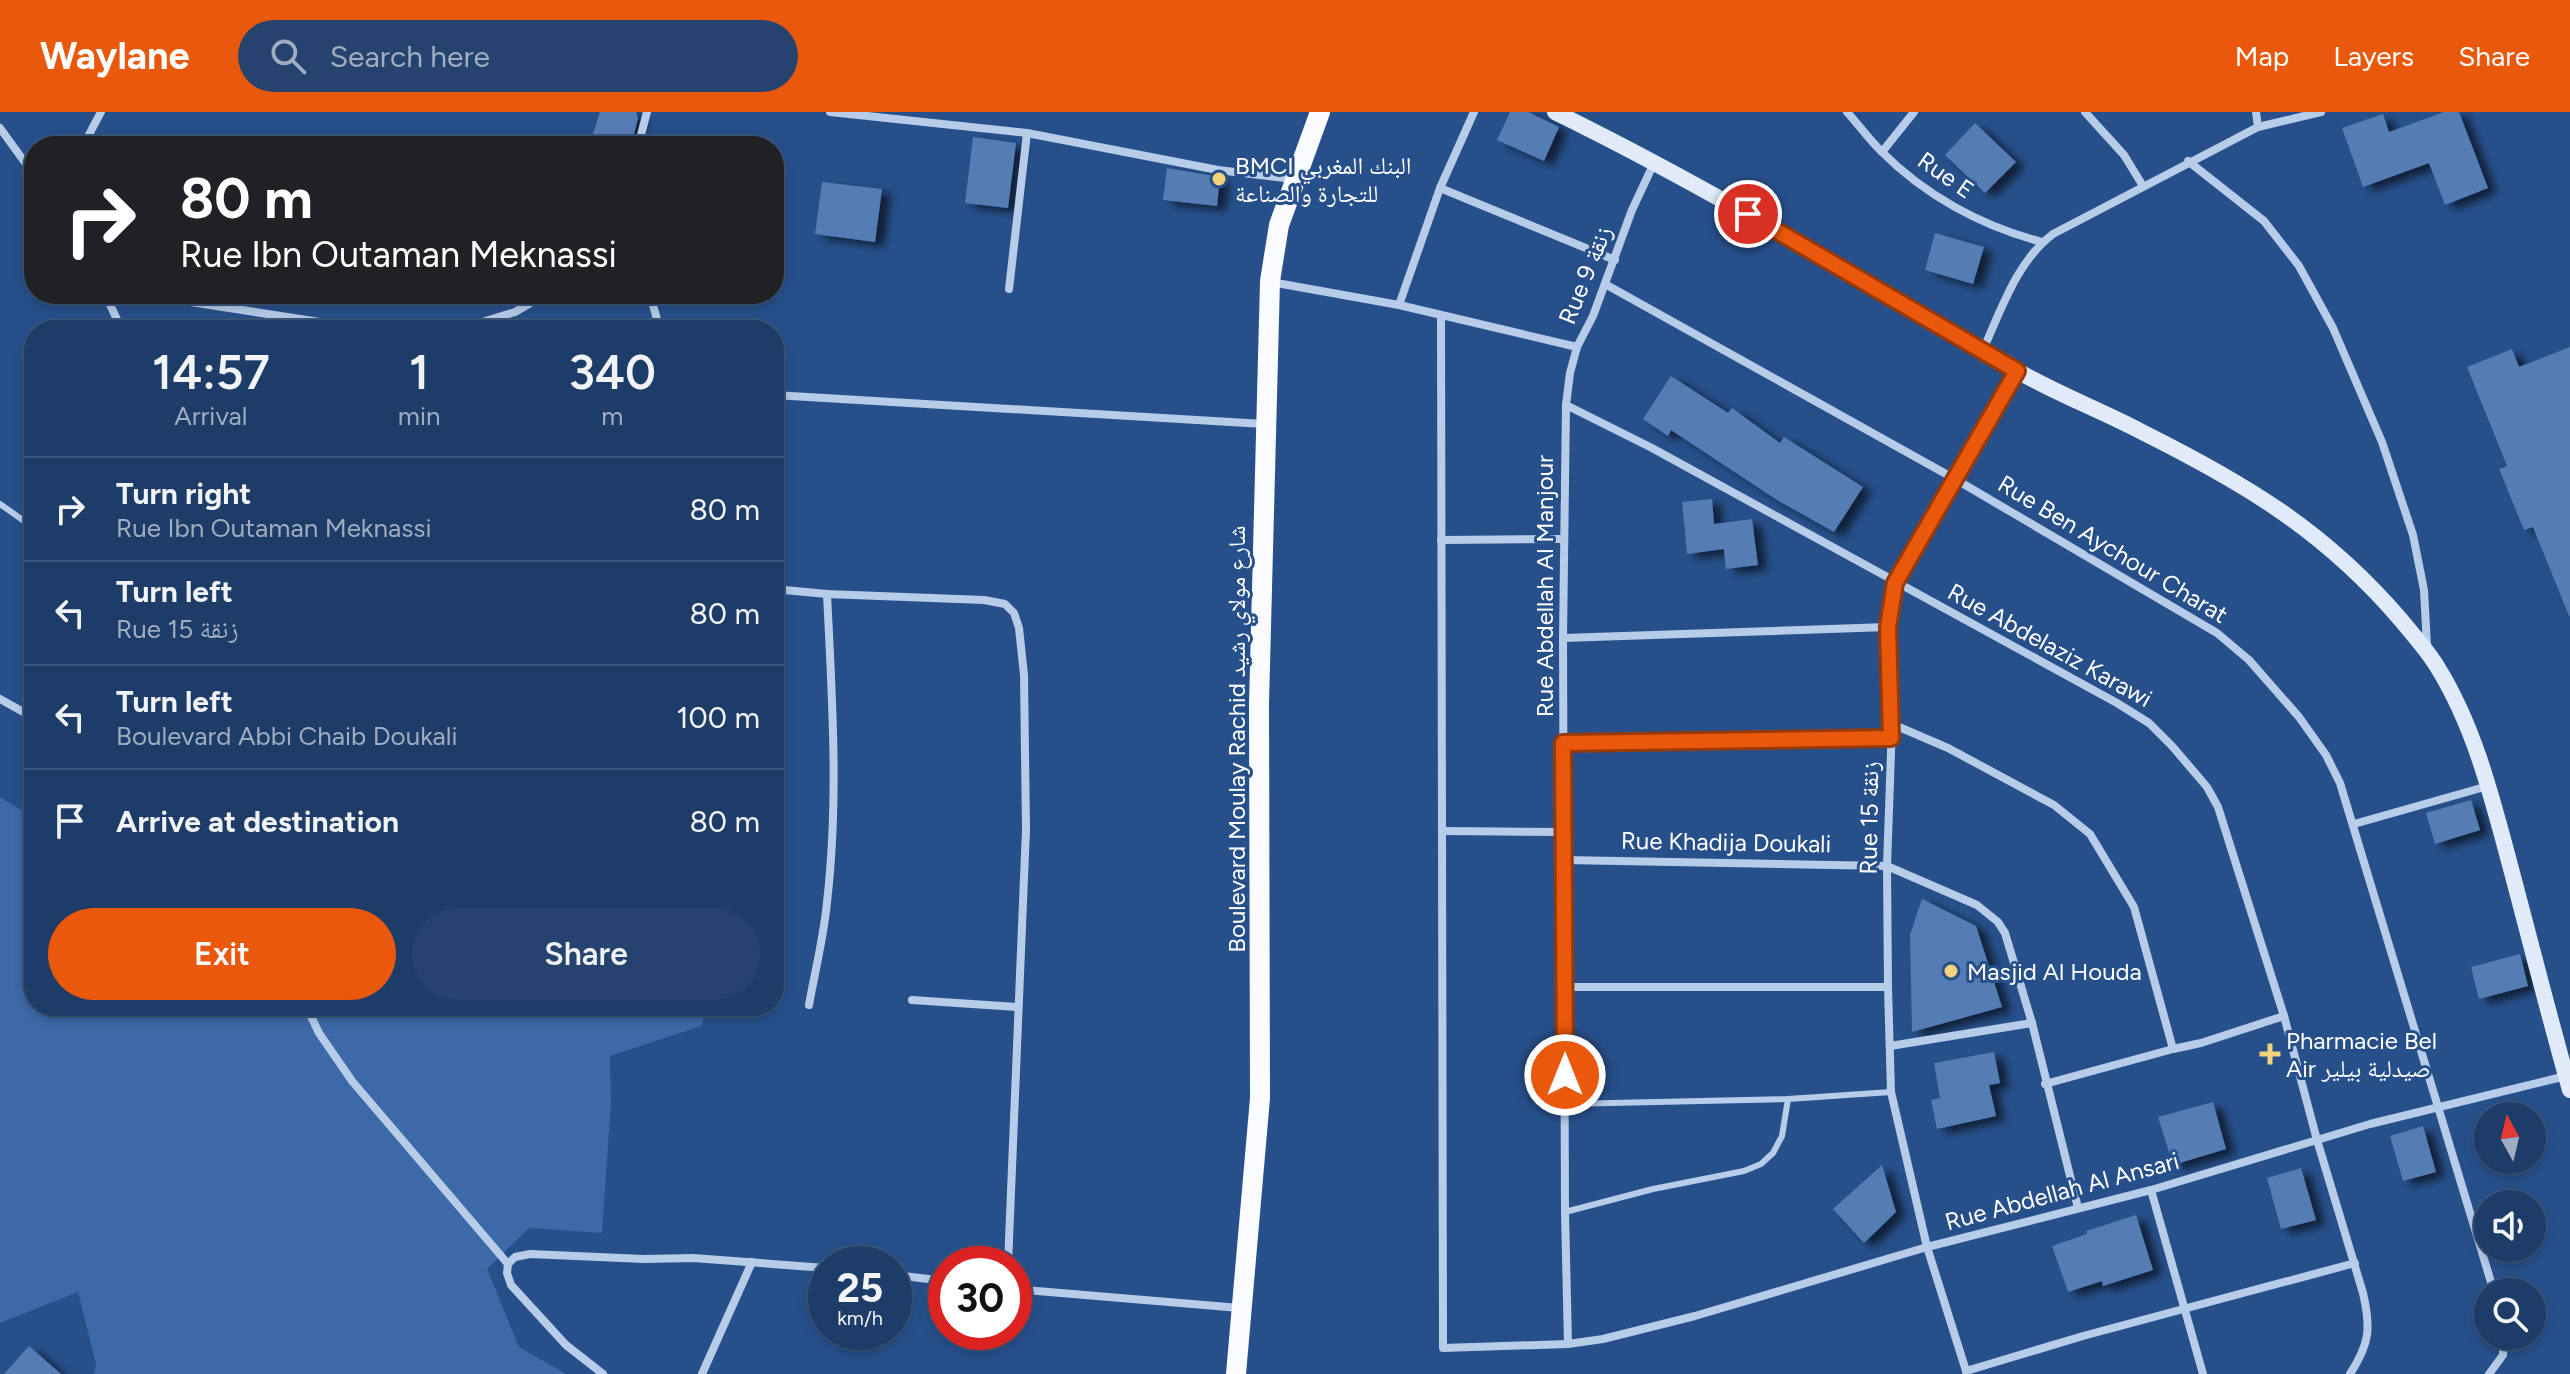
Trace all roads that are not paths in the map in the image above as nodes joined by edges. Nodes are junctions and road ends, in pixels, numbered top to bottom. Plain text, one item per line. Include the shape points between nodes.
1 (101, 112) edge
2 (647, 112) edge
3 (830, 112) edge
4 (1320, 112) edge
5 (1474, 112) edge
6 (1555, 112) edge
7 (1847, 112) edge
8 (1914, 112) edge
9 (2085, 112) edge
10 (2256, 112) edge
11 (2321, 112) edge
12 (2258, 127) junction
13 (0, 128) edge
14 (1027, 133) junction
15 (88, 136) edge
16 (641, 136) edge
17 (1882, 152) junction
18 (24, 161) edge
19 (2188, 161) junction
20 (1654, 163) junction
21 (1294, 179) junction
22 (2143, 186) junction
23 (1440, 188) junction
24 (2042, 242) junction
25 (1615, 260) junction
26 (1270, 281) junction
27 (1605, 284) junction
28 (1009, 289) dead end
29 (203, 304) edge
30 (529, 304) edge
31 (1399, 305) junction
32 (1441, 316) junction
33 (307, 320) edge
34 (489, 320) edge
35 (1577, 347) junction
36 (1983, 350) junction
37 (2017, 371) junction
38 (784, 396) edge
39 (1566, 405) junction
40 (1268, 424) junction
41 (1955, 479) junction
42 (0, 504) edge
43 (24, 521) edge
44 (1563, 539) junction
45 (1441, 540) junction
46 (1895, 583) junction
47 (784, 590) edge
48 (827, 594) junction
49 (1888, 627) junction
50 (1563, 638) junction
51 (2427, 651) junction
52 (0, 699) edge
53 (24, 712) edge
54 (1892, 724) junction
55 (1891, 738) junction
56 (1563, 743) junction
57 (2489, 786) junction
58 (2354, 824) junction
59 (1443, 831) junction
60 (1564, 832) junction
61 (1564, 860) junction
62 (1887, 866) junction
63 (1565, 987) junction
64 (1888, 987) junction
65 (912, 1000) dead end
66 (809, 1005) dead end
67 (1017, 1007) junction
68 (311, 1016) edge
69 (2284, 1016) junction
70 (2032, 1023) junction
71 (1890, 1046) junction
72 (2173, 1049) junction
73 (2569, 1081) edge
74 (2045, 1084) junction
75 (1891, 1092) junction
76 (1788, 1099) junction
77 (1566, 1104) junction
78 (2438, 1106) junction
79 (2317, 1140) junction
80 (2151, 1190) junction
81 (2078, 1208) junction
82 (1565, 1212) junction
83 (1009, 1246) edge
84 (1927, 1247) junction
85 (752, 1262) junction
86 (2355, 1263) junction
87 (508, 1264) junction
88 (808, 1267) edge
89 (2490, 1278) edge
90 (1032, 1290) edge
91 (1242, 1308) junction
92 (2184, 1311) junction
93 (1568, 1344) junction
94 (2503, 1350) edge
95 (1966, 1373) edge
96 (603, 1374) edge
97 (702, 1374) edge
98 (1236, 1374) edge
99 (2203, 1374) edge
100 (2350, 1374) edge
101 (2489, 1374) edge

1 - 15 street
2 - 16 street
3 - 14 street
4 - 21 main road, Boulevard Moulay Rachid شارع مولاي رشيد
5 - 23 street
6 - 20 street
7 - 17 street, Rue E
8 - 17 street
9 - 22 street via 2124,155
10 - 12 street
11 - 12 street
12 - 19 street
13 - 18 street
14 - 21 street via 1218,170
14 - 28 street
17 - 24 street, Rue E via 1969,216
19 - 22 street
19 - 51 street via 2264,221 2321,305 2382,442 2413,535 2424,590
20 - 25 street, Rue 9 زنقة
20 - 36 street
21 - 26 main road, Boulevard Moulay Rachid شارع مولاي رشيد via 1279,225
22 - 24 street
23 - 25 street
23 - 31 street
24 - 36 street via 2018,277
25 - 27 street, Rue 9 زنقة
26 - 31 street
26 - 40 main road, Boulevard Moulay Rachid شارع مولاي رشيد
27 - 35 street, Rue 9 زنقة
27 - 41 street, Rue Ben Aychour Charat
29 - 33 street
30 - 34 street
31 - 32 street
32 - 35 street
32 - 45 street
35 - 39 street, Rue 9 زنقة
36 - 37 street
37 - 41 street, Rue 15 زنقة
37 - 51 street via 2223,475 2298,521 2378,593
38 - 40 street
39 - 44 street, Rue Abdellah Al Manjour
39 - 46 street, Rue Abdelaziz Karawi
40 - 91 main road, Boulevard Moulay Rachid شارع مولاي رشيد via 1259,719 1260,1098
41 - 46 street, Rue 15 زنقة
41 - 58 street, Rue Ben Aychour Charat via 2231,644 2326,755
42 - 43 lane
44 - 45 street
44 - 50 street, Rue Abdellah Al Manjour
45 - 59 street
46 - 49 street, Rue 15 زنقة
46 - 69 street, Rue Abdelaziz Karawi via 2117,703 2172,746 2218,807
47 - 48 street
48 - 66 street via 833,828 827,904
48 - 67 street via 984,600 1005,604 1014,613 1024,675 1026,830
49 - 50 street
49 - 54 street, Rue 15 زنقة
50 - 56 street, Rue Abdellah Al Manjour
51 - 57 street via 2452,692
52 - 53 street
54 - 55 street, Rue 15 زنقة
54 - 72 street via 2054,805 2090,834 2134,907
55 - 56 street
55 - 62 street, Rue 15 زنقة
56 - 60 street, Rue Abdellah Al Manjour
57 - 58 street
57 - 73 street
58 - 78 street, Rue Ben Aychour Charat
59 - 60 street
59 - 93 street, Rue Abdellah Al Ansari via 1443,1348
60 - 61 street, Rue Abdellah Al Manjour
61 - 62 street, Rue Khadija Doukali
61 - 63 street, Rue Abdellah Al Manjour
62 - 64 street, Rue 15 زنقة
62 - 70 street via 1968,900 1998,922
63 - 64 street
63 - 77 street, Rue Abdellah Al Manjour
64 - 71 street, Rue 15 زنقة
65 - 67 street
67 - 83 street
68 - 87 street via 352,1081
69 - 72 street
69 - 79 street, Rue Abdelaziz Karawi
70 - 71 street
70 - 74 street
71 - 75 street, Rue 15 زنقة
72 - 74 street
73 - 78 street, Rue Abdellah Al Ansari
74 - 81 street
75 - 76 lane
75 - 84 street, Rue 15 زنقة
76 - 77 lane
76 - 82 lane via 1782,1136 1761,1164
77 - 82 street, Rue Abdellah Al Manjour
78 - 79 street, Rue Abdellah Al Ansari
78 - 89 street, Rue Ben Aychour Charat
79 - 80 street, Rue Abdellah Al Ansari
79 - 86 street, Rue Abdelaziz Karawi
80 - 81 street, Rue Abdellah Al Ansari
80 - 92 street
81 - 84 street, Rue Abdellah Al Ansari
82 - 93 street, Rue Abdellah Al Manjour
84 - 93 street, Rue Abdellah Al Ansari via 1695,1316
84 - 95 street, Rue 15 زنقة
85 - 87 street via 530,1254
85 - 88 street
85 - 97 street
86 - 92 street
86 - 100 street, Rue Abdelaziz Karawi via 2369,1328
87 - 96 street via 511,1285 520,1296 566,1345
90 - 91 street
91 - 98 main road, Boulevard Moulay Rachid شارع مولاي رشيد
92 - 95 street
92 - 99 street
94 - 101 street

